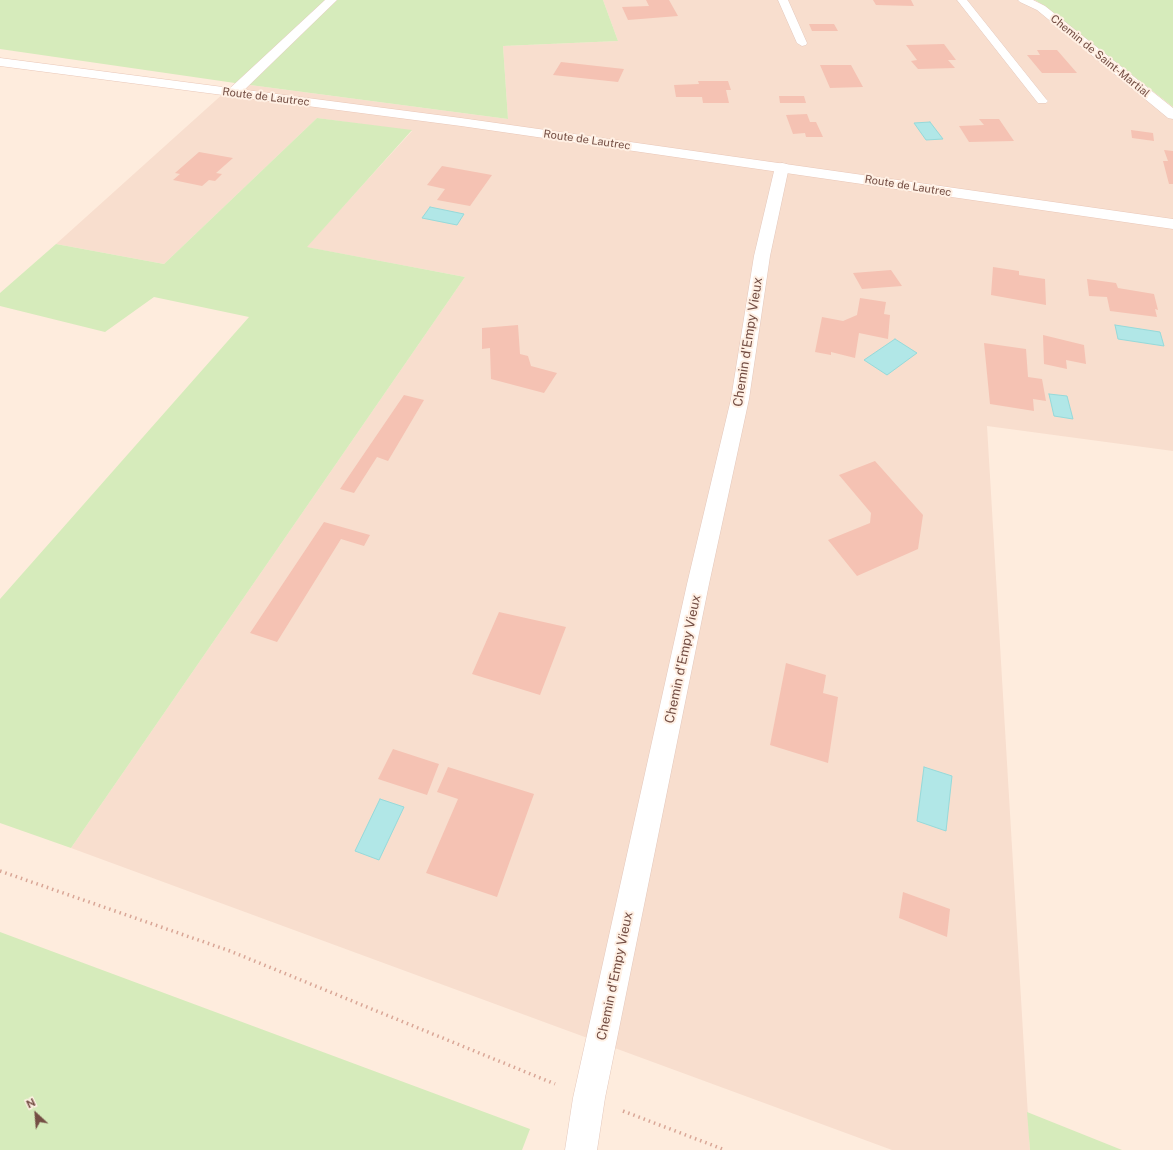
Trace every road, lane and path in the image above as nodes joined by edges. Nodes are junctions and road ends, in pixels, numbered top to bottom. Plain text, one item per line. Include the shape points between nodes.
1 (331, 0) edge
2 (784, 0) edge
3 (962, 0) edge
4 (1024, 0) edge
5 (802, 43) dead end
6 (0, 62) edge
7 (233, 93) junction
8 (1042, 101) dead end
9 (1173, 115) edge
10 (782, 167) junction
11 (1173, 224) edge
12 (0, 871) edge
13 (589, 1098) junction
14 (581, 1150) edge
15 (725, 1150) edge

1 - 7 street
2 - 5 lane
3 - 8 lane
4 - 9 street, Chemin de Saint-Martial via 1041,8
6 - 7 street, Route de Lautrec
7 - 10 street, Route de Lautrec
10 - 11 street, Route de Lautrec
10 - 13 street, Chemin d'Empy Vieux via 762,256 740,399
12 - 13 path via 230,952
13 - 14 street, Chemin d'Empy Vieux
13 - 15 path

